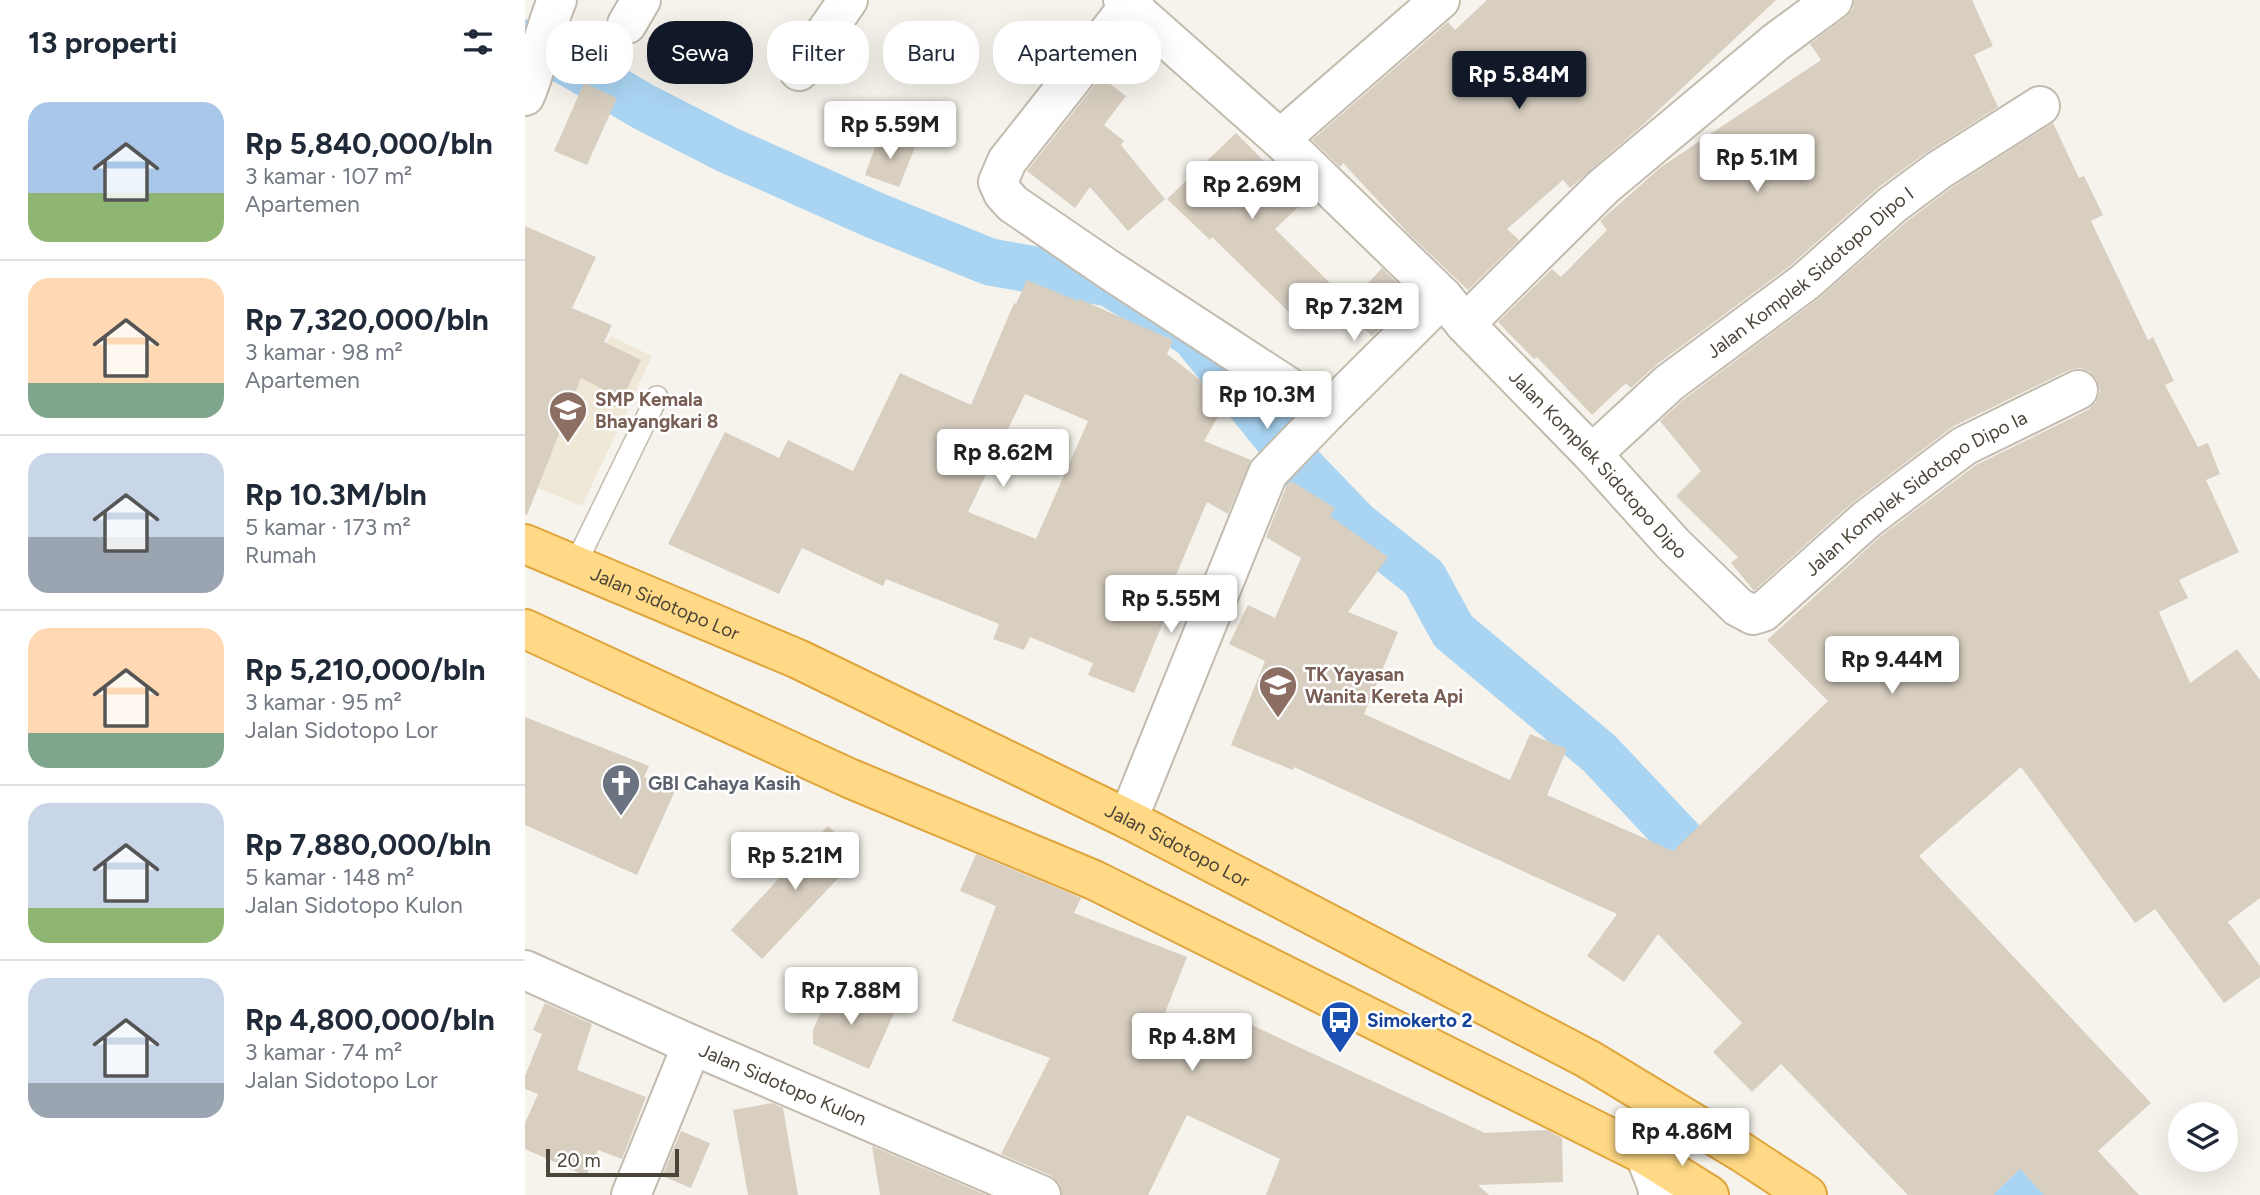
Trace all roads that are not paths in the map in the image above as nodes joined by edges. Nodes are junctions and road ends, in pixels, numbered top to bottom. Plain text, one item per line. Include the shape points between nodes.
1 (848, 0) edge
2 (1440, 0) edge
3 (1833, 0) edge
4 (1128, 2) edge
5 (554, 8) edge
6 (834, 21) edge
7 (531, 81) edge
8 (2040, 106) dead end
9 (1280, 139) junction
10 (1454, 311) junction
11 (2078, 390) dead end
12 (657, 397) dead end
13 (1318, 421) junction
14 (1592, 454) junction
15 (525, 544) edge
16 (575, 565) junction
17 (1763, 612) joint
18 (525, 629) edge
19 (1128, 819) junction
20 (525, 970) edge
21 (692, 1045) junction
22 (1645, 1155) junction
23 (631, 1195) edge
24 (1041, 1195) edge
25 (1658, 1195) edge
26 (1709, 1195) edge
27 (1807, 1195) edge

1 - 6 street
2 - 9 street
3 - 10 street via 1776,42
4 - 9 street, Jalan Komplek Sidotopo Dipo
4 - 13 street via 1007,161 998,182 1013,204
5 - 7 street
8 - 14 street, Jalan Komplek Sidotopo Dipo I via 1892,205 1805,282 1669,383
9 - 10 street, Jalan Komplek Sidotopo Dipo
10 - 13 street
10 - 14 street, Jalan Komplek Sidotopo Dipo
11 - 17 street, Jalan Komplek Sidotopo Dipo Ia via 1965,446 1867,519
12 - 16 lane
13 - 19 street via 1268,473
14 - 17 street, Jalan Komplek Sidotopo Dipo via 1738,607 1753,615
15 - 16 highway, Jalan Sidotopo Lor
16 - 19 highway, Jalan Sidotopo Lor via 798,659
18 - 22 highway via 849,778 1094,880
19 - 27 highway, Jalan Sidotopo Lor via 1587,1059
20 - 21 street, Jalan Sidotopo Kulon
21 - 23 street
21 - 24 street, Jalan Sidotopo Kulon
22 - 25 street
22 - 26 highway

